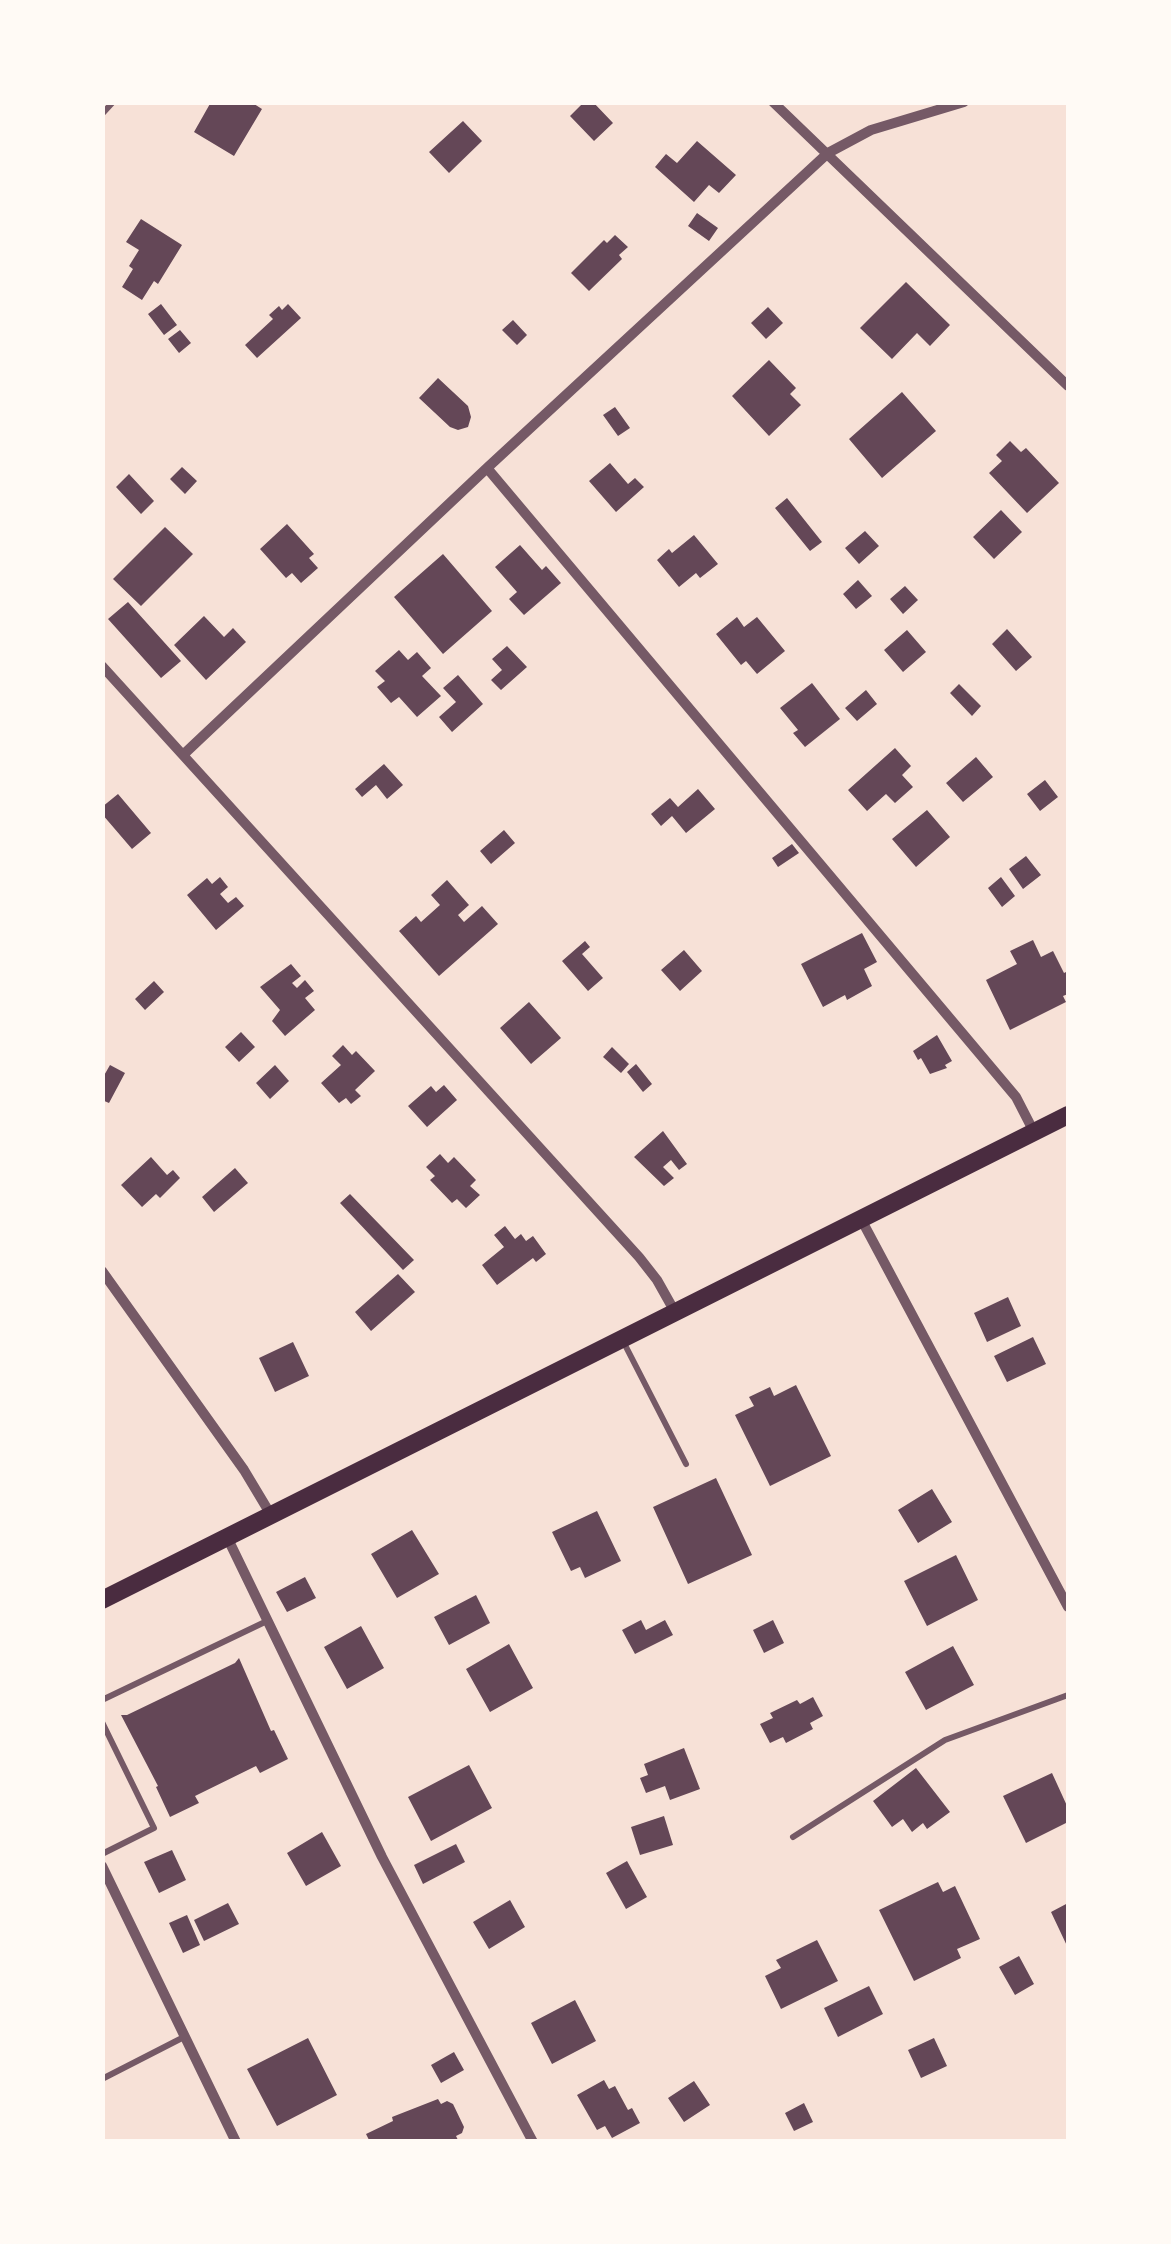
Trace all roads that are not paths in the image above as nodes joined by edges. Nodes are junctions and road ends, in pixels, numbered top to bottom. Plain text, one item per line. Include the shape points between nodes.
1 (113, 102) edge
2 (773, 102) edge
3 (964, 102) edge
4 (102, 114) edge
5 (828, 153) junction
6 (1068, 386) edge
7 (487, 468) junction
8 (102, 666) edge
9 (184, 754) junction
10 (1068, 1115) edge
11 (1034, 1132) junction
12 (861, 1219) junction
13 (102, 1271) edge
14 (675, 1312) junction
15 (622, 1339) junction
16 (686, 1464) dead end
17 (271, 1515) junction
18 (227, 1537) junction
19 (102, 1600) edge
20 (1068, 1607) edge
21 (268, 1621) junction
22 (1068, 1695) edge
23 (102, 1700) edge
24 (102, 1722) edge
25 (793, 1837) dead end
26 (102, 1854) edge
27 (102, 1866) edge
28 (184, 2038) junction
29 (102, 2079) edge
30 (236, 2142) edge
31 (533, 2142) edge

1 - 4 lane
2 - 5 street
3 - 5 street via 871,130
5 - 6 street
5 - 7 street
7 - 9 street
7 - 11 street via 1016,1097
8 - 9 street
9 - 14 street via 639,1256
10 - 11 main road
11 - 12 main road
12 - 14 main road
12 - 20 street
13 - 17 street
14 - 15 main road
15 - 16 lane
15 - 17 main road
17 - 18 main road
18 - 19 main road
18 - 21 street
21 - 23 lane
21 - 31 street via 382,1857
22 - 25 lane via 945,1740
24 - 26 lane via 154,1828
27 - 28 street
28 - 29 lane
28 - 30 street

